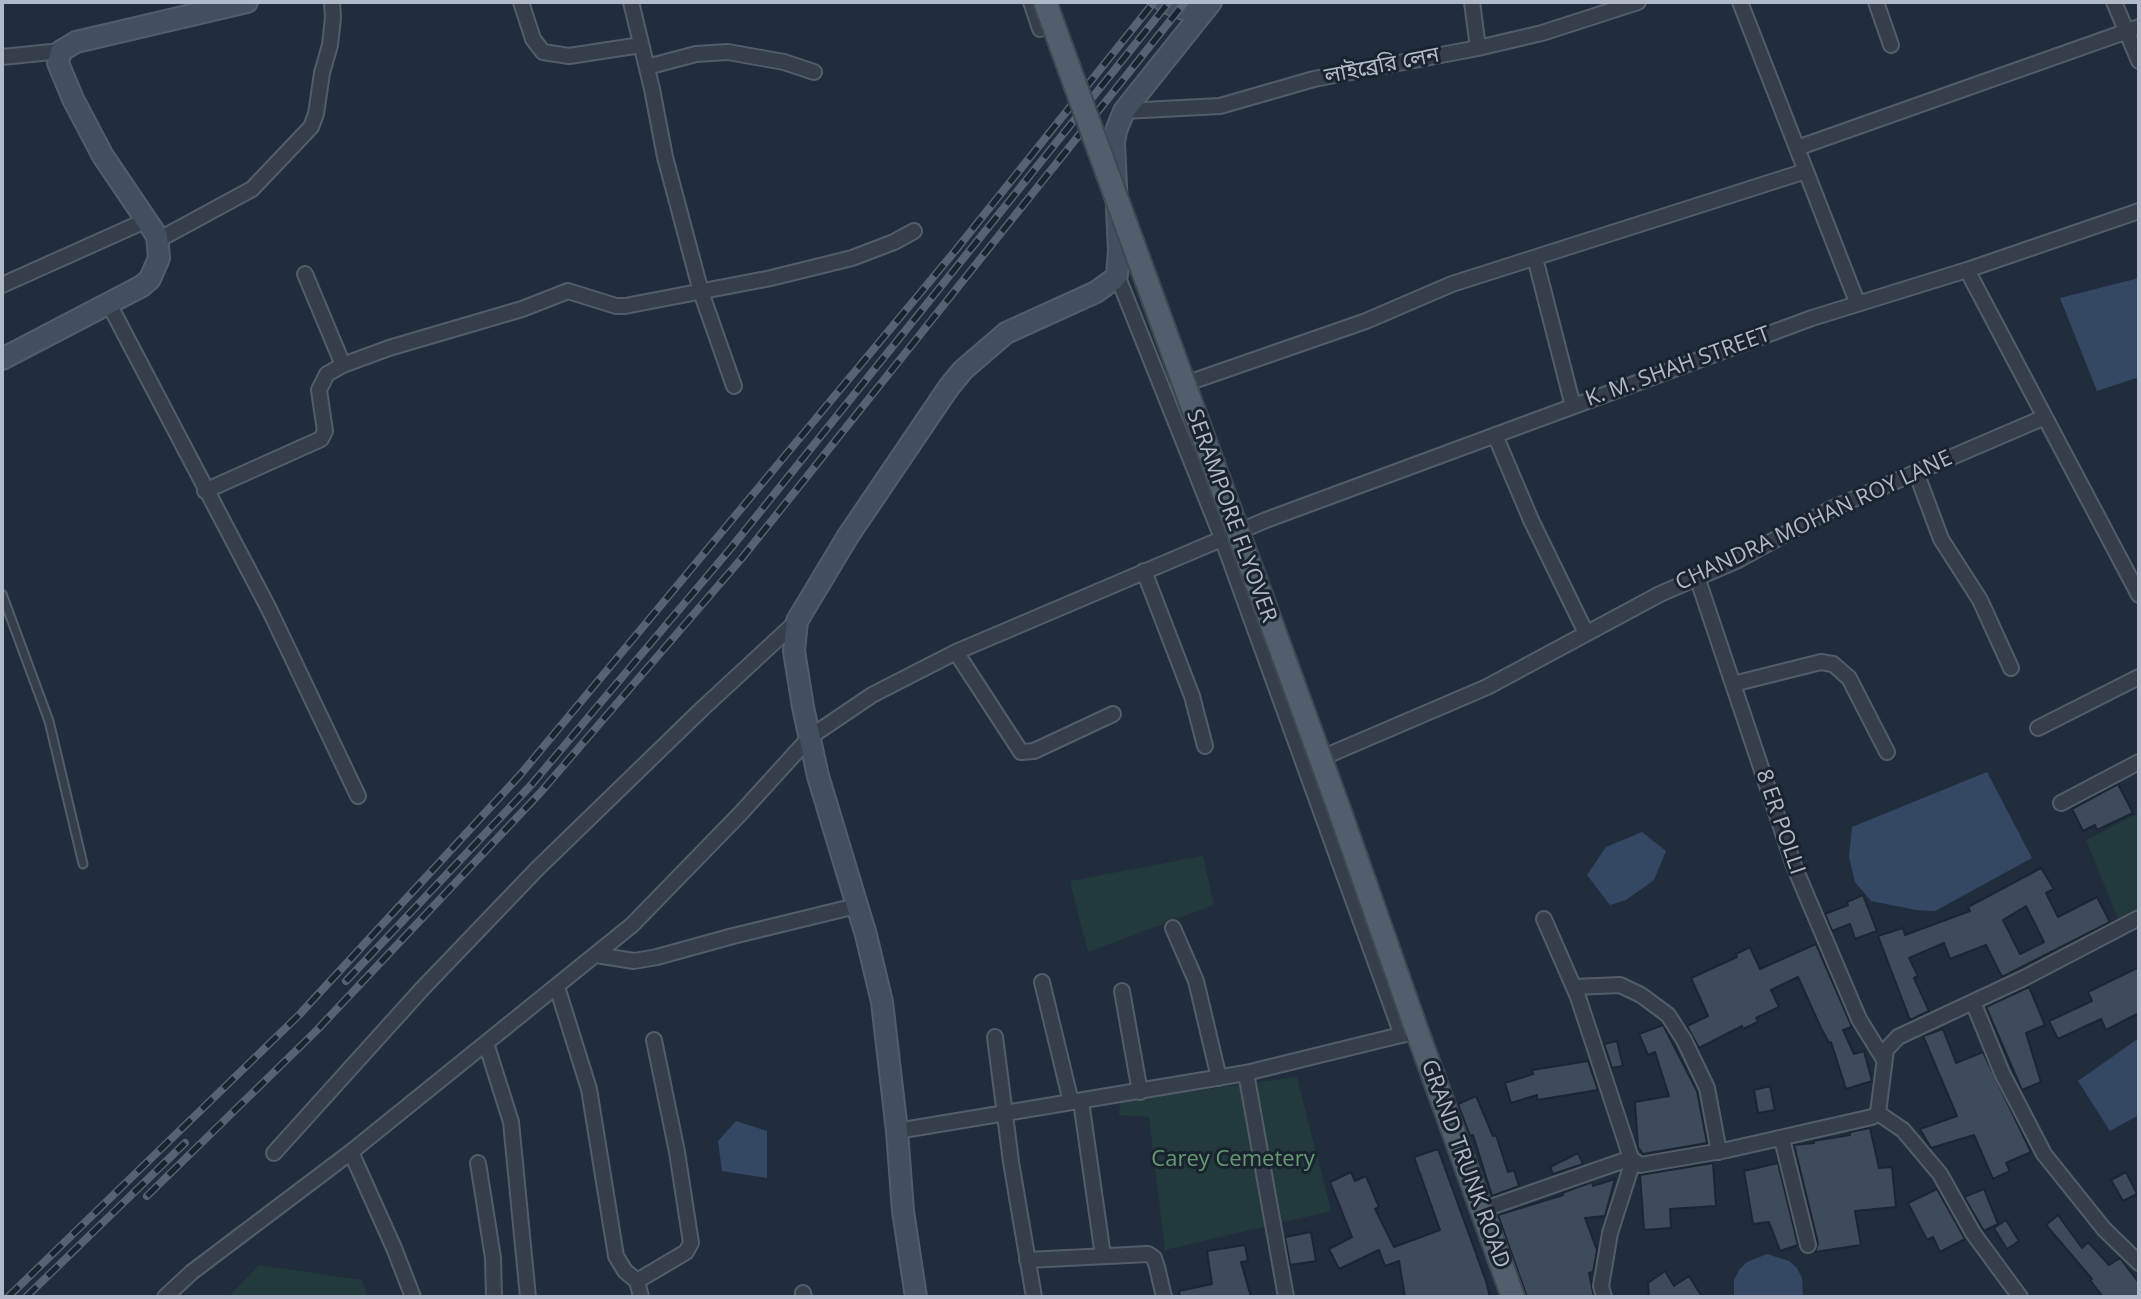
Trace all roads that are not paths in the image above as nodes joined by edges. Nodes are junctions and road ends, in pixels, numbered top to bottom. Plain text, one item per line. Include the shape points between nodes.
1 (247, 2) edge
2 (332, 2) edge
3 (521, 2) edge
4 (631, 2) edge
5 (1031, 2) edge
6 (1045, 2) edge
7 (1165, 2) edge
8 (1472, 2) edge
9 (1638, 2) edge
10 (1740, 2) edge
11 (1876, 2) edge
12 (2114, 2) edge
13 (1206, 9) edge
14 (1040, 29) dead end
15 (2133, 29) edge
16 (641, 45) junction
17 (1891, 45) dead end
18 (1478, 48) junction
19 (61, 51) junction
20 (2, 57) edge
21 (2139, 61) edge
22 (647, 67) junction
23 (814, 72) dead end
24 (1124, 111) junction
25 (1797, 148) junction
26 (1806, 171) junction
27 (2139, 211) edge
28 (147, 220) junction
29 (914, 231) dead end
30 (158, 240) junction
31 (1535, 258) junction
32 (1967, 270) junction
33 (305, 274) dead end
34 (1117, 275) junction
35 (2, 285) edge
36 (701, 292) junction
37 (1857, 302) junction
38 (109, 304) junction
39 (2, 359) edge
40 (343, 365) junction
41 (734, 386) dead end
42 (1163, 391) junction
43 (1573, 406) junction
44 (2045, 417) junction
45 (1495, 435) junction
46 (1916, 472) junction
47 (205, 491) junction
48 (1222, 538) junction
49 (1144, 571) junction
50 (1697, 577) junction
51 (2, 594) edge
52 (2139, 595) edge
53 (797, 621) junction
54 (1586, 633) junction
55 (956, 652) junction
56 (2011, 668) dead end
57 (2139, 677) edge
58 (1733, 684) junction
59 (1113, 714) dead end
60 (2038, 728) dead end
61 (810, 737) junction
62 (1205, 746) dead end
63 (1887, 752) dead end
64 (2139, 762) edge
65 (1305, 765) junction
66 (358, 796) dead end
67 (2061, 803) dead end
68 (83, 864) dead end
69 (856, 906) junction
70 (2139, 918) edge
71 (1544, 919) dead end
72 (1173, 928) dead end
73 (596, 955) junction
74 (1042, 982) dead end
75 (557, 987) junction
76 (1574, 987) junction
77 (1122, 991) dead end
78 (1973, 1002) junction
79 (1410, 1033) junction
80 (995, 1037) dead end
81 (654, 1040) dead end
82 (486, 1043) junction
83 (1883, 1058) junction
84 (1246, 1073) junction
85 (1219, 1078) junction
86 (1140, 1092) junction
87 (1076, 1101) junction
88 (1005, 1113) junction
89 (1878, 1113) junction
90 (897, 1131) junction
91 (1782, 1139) junction
92 (351, 1152) junction
93 (1719, 1152) junction
94 (274, 1153) dead end
95 (1632, 1160) junction
96 (478, 1163) dead end
97 (1482, 1210) junction
98 (1808, 1245) dead end
99 (1103, 1256) junction
100 (1027, 1260) junction
101 (2139, 1263) edge
102 (637, 1281) junction
103 (165, 1297) edge
104 (413, 1297) edge
105 (494, 1297) edge
106 (528, 1297) edge
107 (641, 1297) edge
108 (916, 1297) edge
109 (1034, 1297) edge
110 (1164, 1297) edge
111 (1286, 1297) edge
112 (1513, 1297) edge
113 (1604, 1297) edge
114 (2020, 1297) edge

1 - 19 street via 76,42
2 - 30 street via 330,45 311,127 252,189
3 - 16 street via 543,52 569,56
4 - 16 street
5 - 14 street
6 - 79 main road, SERAMPORE FLYOVER, bridge via 1344,823
7 - 13 street
8 - 18 street
9 - 18 street, লাইব্রেরি লেন
10 - 25 street
11 - 17 street
12 - 15 street
13 - 24 street
15 - 21 street
15 - 25 street
16 - 22 street
18 - 24 street, লাইব্রেরি লেন via 1314,79 1203,109
19 - 20 street
19 - 28 street via 58,63 73,99 103,156
22 - 23 street via 728,52
22 - 36 street
24 - 34 street via 1114,143
25 - 26 street
26 - 31 street
26 - 37 street
27 - 32 street, K. M. SHAH STREET
28 - 30 street
28 - 35 street
29 - 36 street via 852,258
30 - 38 street via 159,258 150,279
31 - 42 street
31 - 43 street
32 - 37 street, K. M. SHAH STREET
32 - 44 street
33 - 40 street
34 - 42 street
34 - 53 street via 1096,292 1006,333 963,370 848,536
36 - 40 street via 616,306 572,291
36 - 41 street
37 - 43 street, K. M. SHAH STREET
38 - 39 street
38 - 47 street
40 - 47 street via 327,374 320,386 325,431 321,439
42 - 48 street
43 - 45 street, K. M. SHAH STREET
44 - 46 street, CHANDRA MOHAN ROY LANE
44 - 52 street
45 - 48 street, K. M. SHAH STREET
45 - 54 street
46 - 50 street, CHANDRA MOHAN ROY LANE
46 - 56 street via 1941,539 1980,600
47 - 66 street via 269,609
48 - 49 street, K. M. SHAH STREET
48 - 65 street
49 - 55 street, K. M. SHAH STREET
49 - 62 street via 1192,696
50 - 54 street, CHANDRA MOHAN ROY LANE
50 - 58 street, 8 ER POLLI
51 - 68 lane via 49,721
53 - 61 street via 794,651
53 - 94 street via 537,869
54 - 65 street, CHANDRA MOHAN ROY LANE via 1487,687
55 - 59 street via 1021,752 1034,751
55 - 61 street, K. M. SHAH STREET via 864,700
57 - 60 street
58 - 63 street via 1821,662 1833,664 1849,678
58 - 83 street, 8 ER POLLI via 1794,866 1859,1019
61 - 69 street
61 - 73 street, K. M. SHAH STREET via 647,910
64 - 67 street
65 - 79 street
69 - 73 street via 657,957 634,961
69 - 90 street via 882,1002
70 - 78 street
71 - 76 street
72 - 85 street via 1196,981
73 - 75 street, K. M. SHAH STREET
74 - 87 street
75 - 82 street, K. M. SHAH STREET
75 - 102 street via 589,1089 616,1256
76 - 93 street via 1620,985 1668,1015 1707,1088
76 - 95 street
77 - 86 street
78 - 83 street via 1898,1037
78 - 101 street via 2044,1154 2104,1229
79 - 84 street
79 - 97 main road, GRAND TRUNK ROAD
80 - 88 street
81 - 102 street via 691,1243 686,1252
82 - 92 street, K. M. SHAH STREET
82 - 106 street via 511,1122
83 - 89 street
84 - 85 street
84 - 111 street
85 - 86 street
86 - 87 street
87 - 88 street
87 - 99 street
88 - 90 street
88 - 100 street
89 - 91 street
89 - 114 street via 1897,1124 1935,1167 1973,1233
90 - 108 street
91 - 93 street
91 - 98 street
92 - 103 street, K. M. SHAH STREET
92 - 104 street
93 - 95 street via 1640,1165
95 - 97 street
95 - 113 street via 1610,1233 1601,1286
96 - 105 street
97 - 112 main road, GRAND TRUNK ROAD
99 - 100 street
99 - 110 street via 1151,1256
100 - 109 street
102 - 107 street

